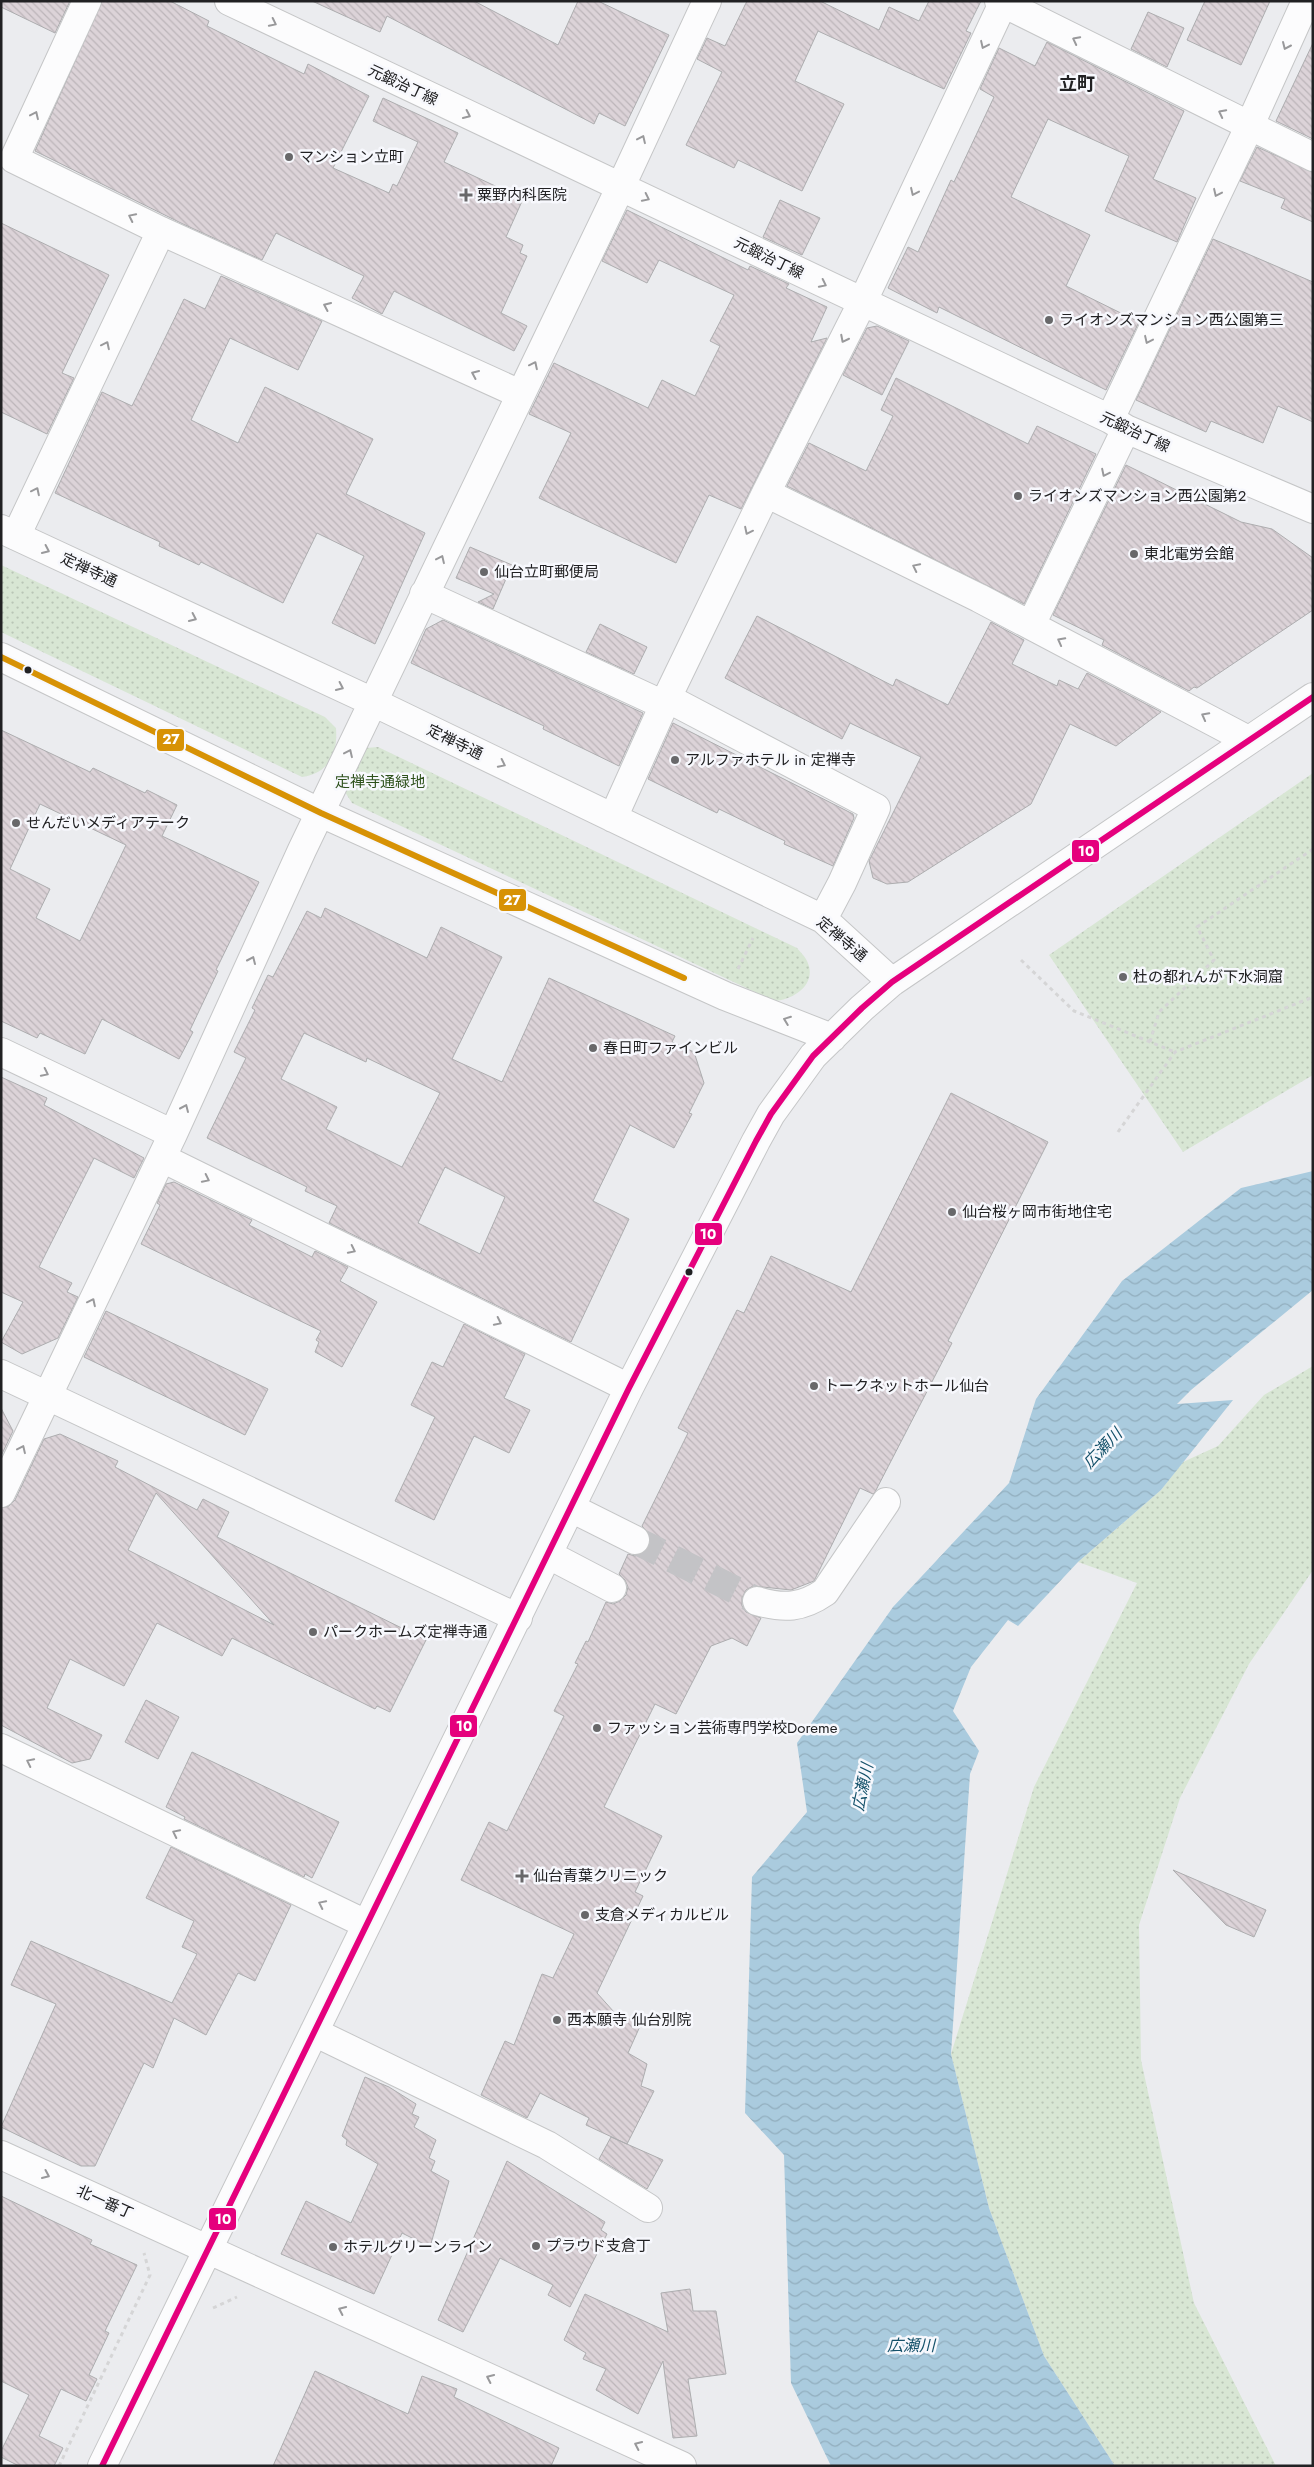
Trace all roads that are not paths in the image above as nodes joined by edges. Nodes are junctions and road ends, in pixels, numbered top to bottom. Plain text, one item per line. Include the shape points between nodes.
1 (88, 1) edge
2 (229, 1) edge
3 (707, 1) edge
4 (1306, 1) edge
5 (1002, 2) edge
6 (1249, 127) junction
7 (1313, 157) edge
8 (621, 186) junction
9 (161, 231) junction
10 (862, 303) junction
11 (520, 394) junction
12 (1118, 424) junction
13 (766, 494) junction
14 (1313, 509) edge
15 (8, 532) edge
16 (424, 594) junction
17 (1032, 625) junction
18 (1, 658) edge
19 (1313, 697) edge
20 (373, 702) junction
21 (666, 702) junction
22 (1248, 740) junction
23 (321, 813) junction
24 (613, 818) junction
25 (823, 919) junction
26 (892, 982) junction
27 (832, 1038) junction
28 (1, 1052) edge
29 (168, 1146) junction
30 (1, 1374) edge
31 (630, 1388) junction
32 (47, 1396) junction
33 (1, 1493) edge
34 (886, 1502) dead end
35 (571, 1508) junction
36 (635, 1540) tunnel mouth
37 (548, 1555) junction
38 (612, 1588) dead end
39 (757, 1601) tunnel mouth
40 (518, 1618) junction
41 (1, 1748) edge
42 (366, 1924) junction
43 (314, 2032) junction
44 (1, 2155) edge
45 (648, 2208) dead end
46 (207, 2250) junction
47 (102, 2466) edge
48 (682, 2466) edge

9 -> 1 street via 14,159
2 -> 8 street, 元鍛治丁線
8 -> 3 street
4 -> 6 street
6 -> 5 street
5 -> 10 street
6 - 7 street
6 -> 12 street
8 -> 10 street, 元鍛治丁線
11 -> 8 street
11 -> 9 street
15 -> 9 street
10 - 12 street, 元鍛治丁線
10 -> 13 street
16 -> 11 street
12 - 14 street, 元鍛治丁線
12 -> 17 street
17 -> 13 street
13 -> 21 street
15 -> 20 street, 定禅寺通
16 - 20 street
16 - 21 street
22 -> 17 street
18 - 23 street
19 - 22 street
23 -> 20 street
20 -> 24 street, 定禅寺通
21 - 24 street
21 - 25 street via 876,808
22 - 26 street
27 -> 23 street via 725,996
29 -> 23 street
24 - 25 street, 定禅寺通
25 - 26 street, 定禅寺通
26 - 27 street
27 - 31 street via 814,1056 770,1114
28 -> 29 street
29 -> 31 street
32 -> 29 street
30 - 32 street
31 - 35 street
33 -> 32 street
32 - 40 street
34 - 39 street via 825,1592 812,1601 788,1608
35 - 36 street
35 - 37 street
37 - 38 street
37 - 40 street
40 - 42 street
42 -> 41 street
42 - 43 street
43 - 45 street via 547,2145
43 - 46 street
44 -> 46 street, 北一番丁
46 - 47 street
48 -> 46 street, 北一番丁

